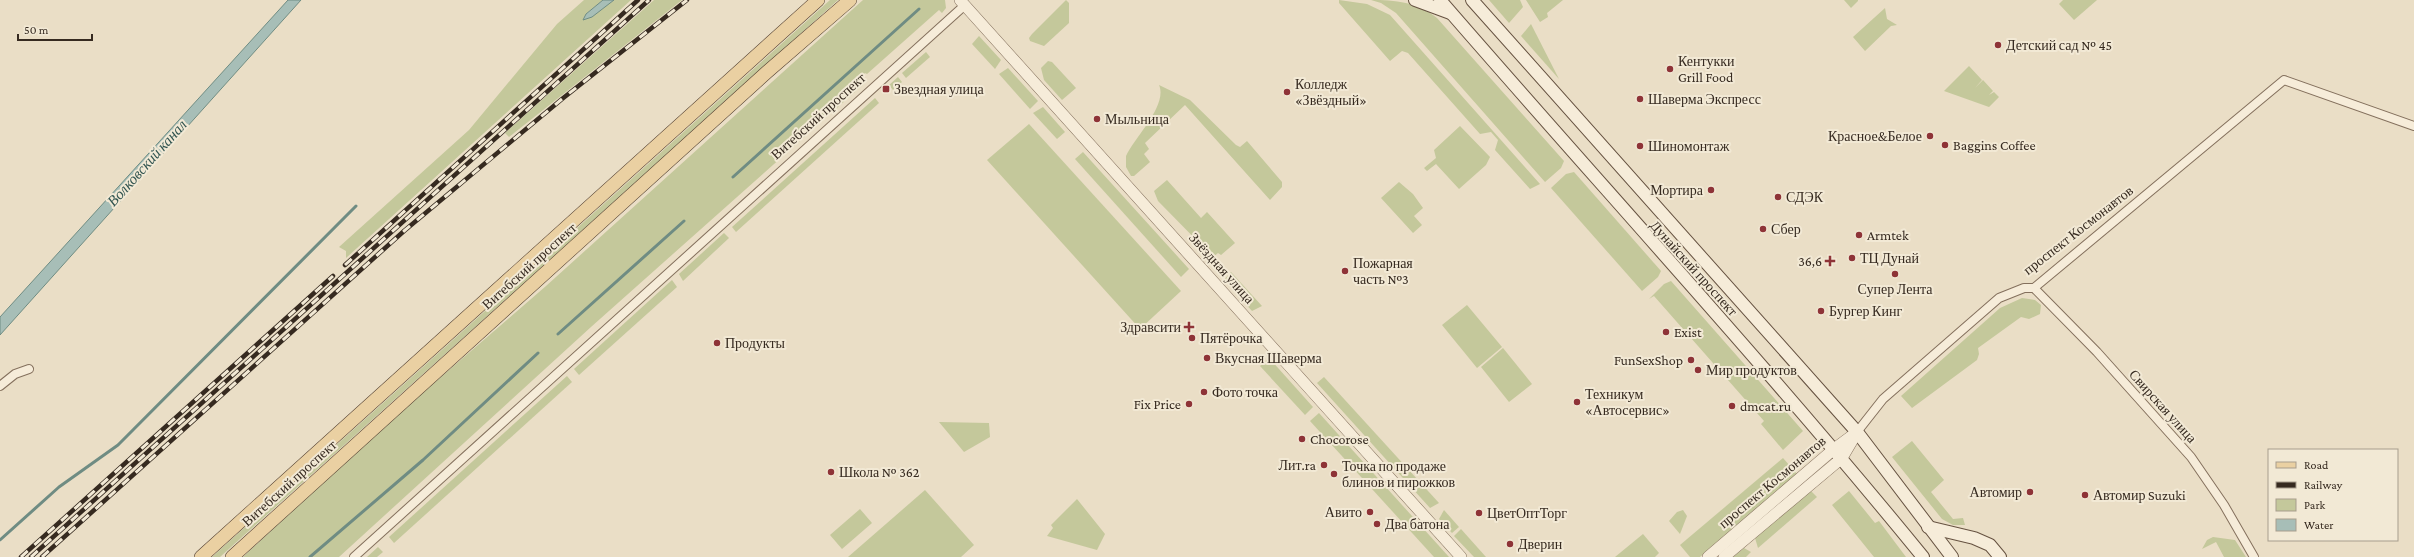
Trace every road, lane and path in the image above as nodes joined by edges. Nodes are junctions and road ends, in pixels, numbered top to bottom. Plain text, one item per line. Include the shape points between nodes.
1 (818, 0) edge
2 (850, 0) edge
3 (1415, 0) edge
4 (1440, 0) edge
5 (1472, 0) edge
6 (1483, 0) edge
7 (963, 2) edge
8 (1451, 13) junction
9 (1498, 28) junction
10 (2414, 126) edge
11 (2034, 288) junction
12 (29, 369) dead end
13 (0, 386) edge
14 (1857, 432) junction
15 (1834, 449) junction
16 (1842, 458) junction
17 (1928, 527) junction
18 (1919, 554) edge
19 (200, 557) edge
20 (232, 557) edge
21 (354, 557) edge
22 (1461, 557) edge
23 (1708, 557) edge
24 (1724, 557) edge
25 (1952, 557) edge
26 (2000, 557) edge
27 (2254, 557) edge

1 - 19 main road, Витебский проспект
2 - 20 main road, Витебский проспект via 767,72
3 - 8 main road
4 - 8 main road, Дунайский проспект
5 - 9 main road, Дунайский проспект
6 - 9 main road
7 - 21 street, Витебский проспект
7 - 22 street, Звёздная улица
8 - 15 main road, Дунайский проспект
9 - 14 main road, Дунайский проспект
10 - 11 street, проспект Космонавтов via 2284,80
11 - 14 street, проспект Космонавтов via 2024,288 1999,298 1883,399
11 - 27 street, Свирская улица via 2097,352 2191,457 2224,505
12 - 13 street via 15,374
14 - 15 street, проспект Космонавтов
14 - 16 street, проспект Космонавтов
14 - 17 main road, Дунайский проспект
15 - 16 main road, Дунайский проспект
15 - 23 street, проспект Космонавтов
16 - 18 main road, Дунайский проспект
16 - 24 street, проспект Космонавтов
17 - 25 main road, Дунайский проспект
17 - 26 main road via 1990,545

